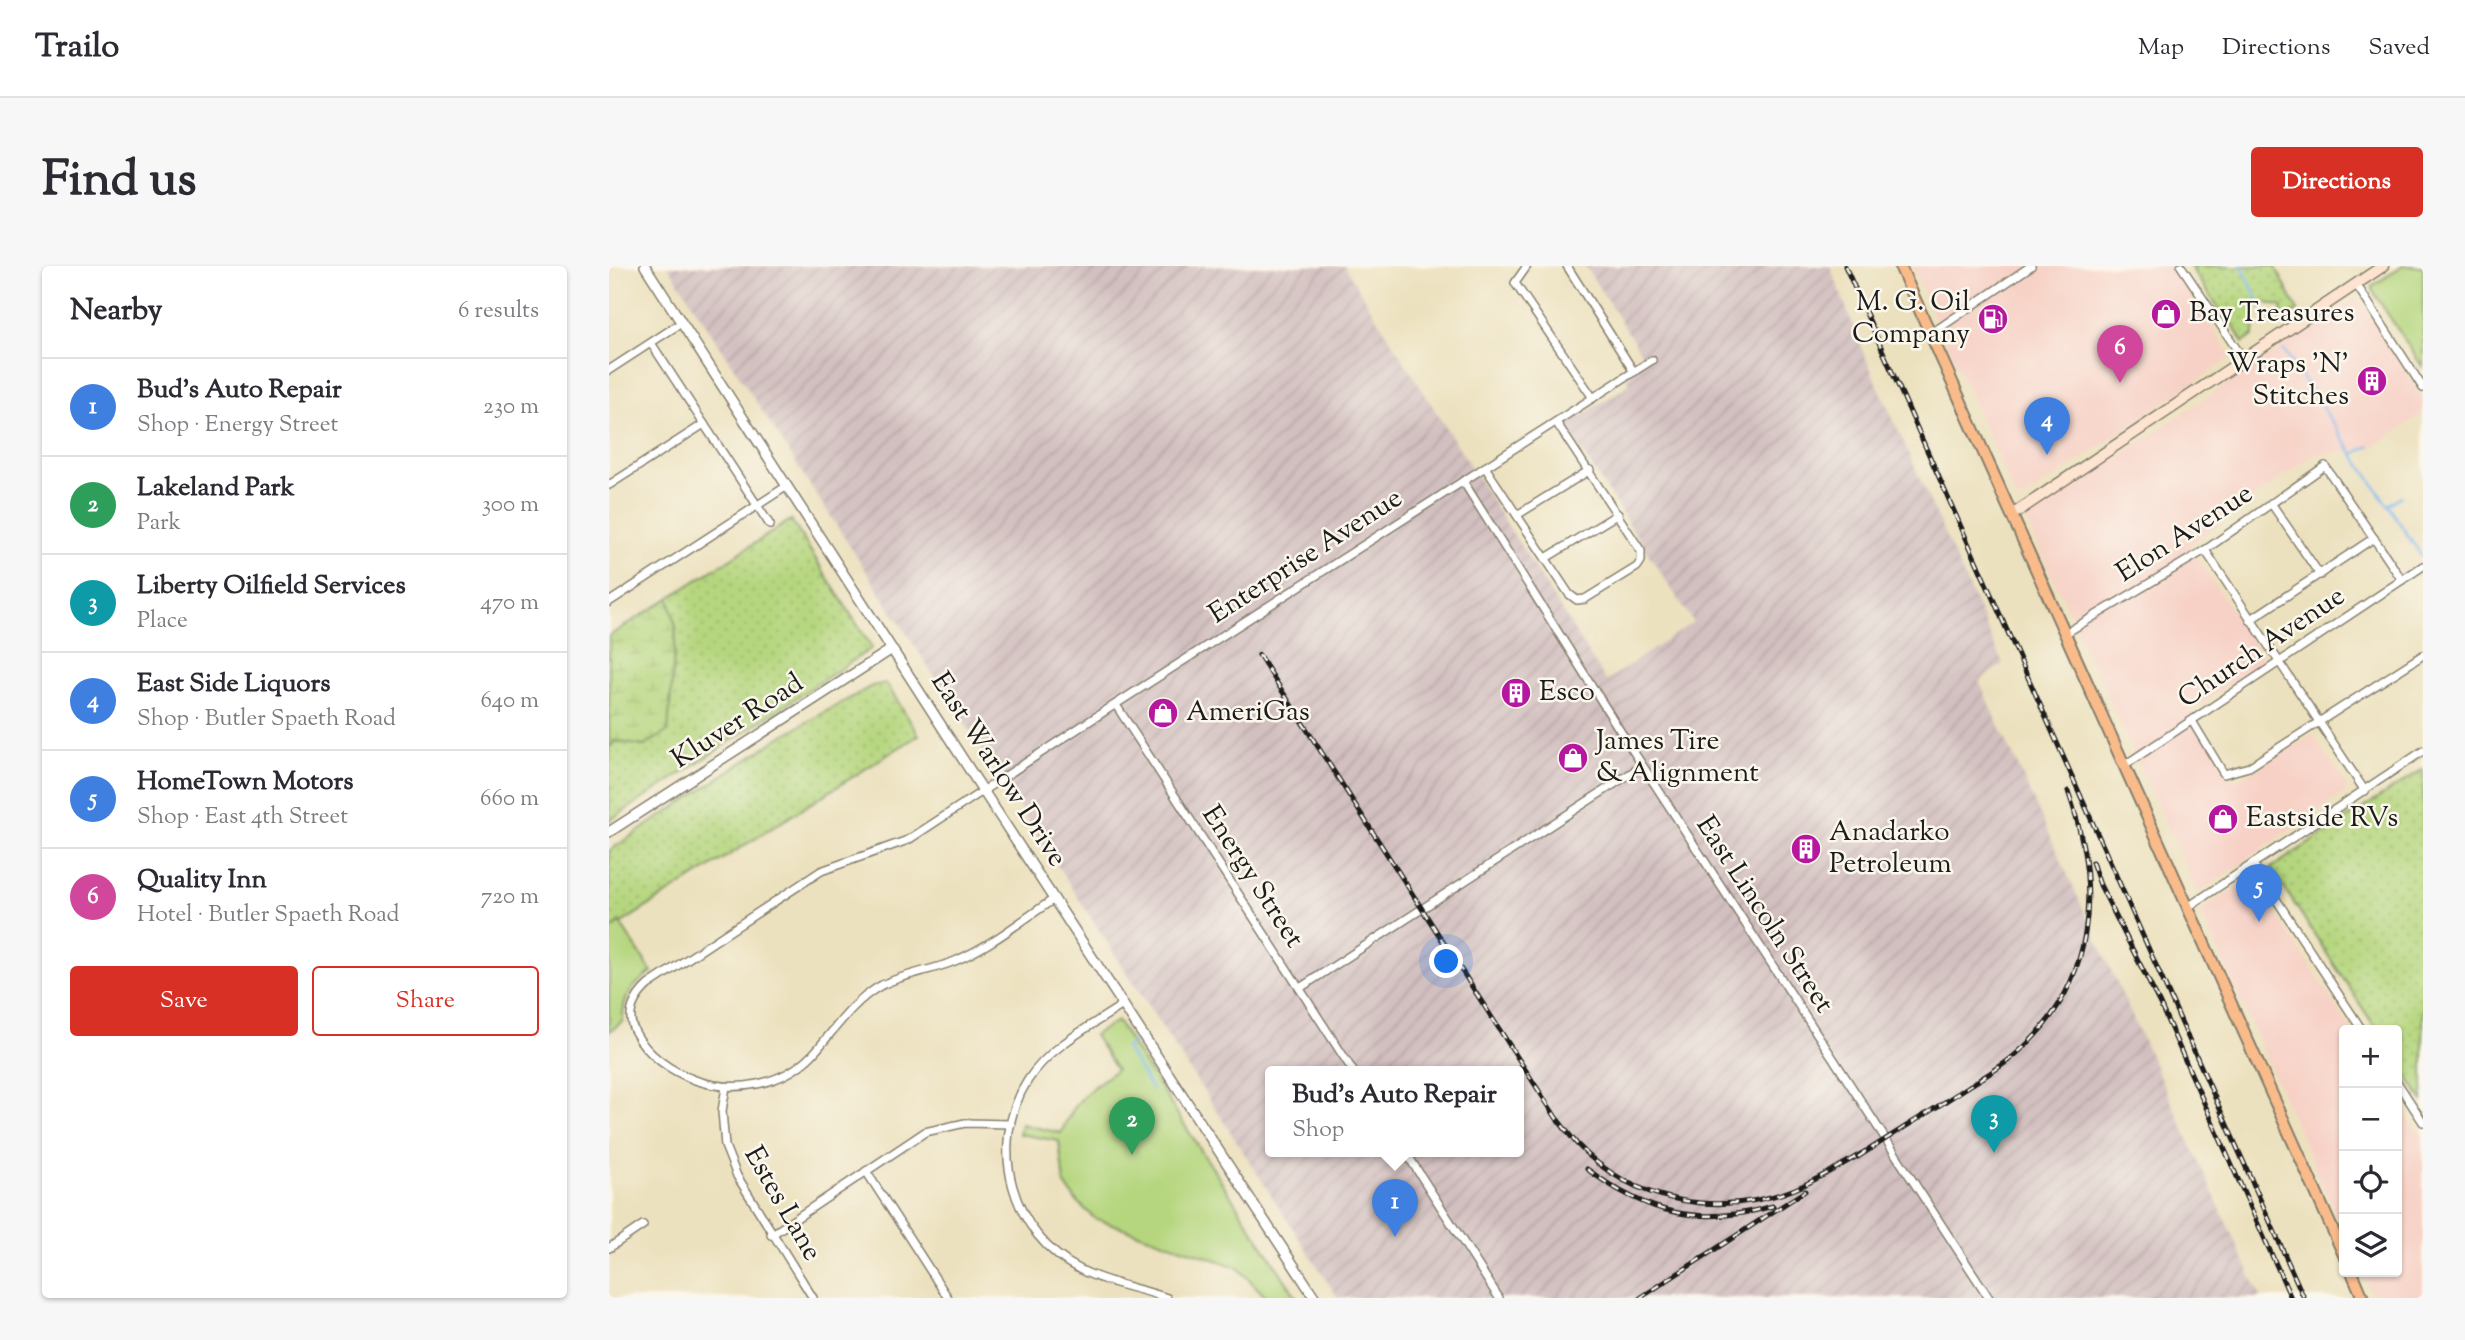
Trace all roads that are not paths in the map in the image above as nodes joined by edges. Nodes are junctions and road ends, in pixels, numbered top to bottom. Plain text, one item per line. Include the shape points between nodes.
1 (645, 266) edge
2 (1527, 266) edge
3 (1567, 266) edge
4 (1900, 266) edge
5 (2031, 266) edge
6 (2181, 266) edge
7 (2383, 266) edge
8 (2365, 271) edge
9 (2356, 284) junction
10 (681, 324) junction
11 (1932, 333) junction
12 (651, 343) junction
13 (1652, 360) dead end
14 (2244, 360) junction
15 (609, 370) edge
16 (1634, 372) junction
17 (2423, 388) edge
18 (1593, 398) junction
19 (1556, 422) junction
20 (704, 424) junction
21 (1485, 467) junction
22 (1590, 470) junction
23 (1463, 481) junction
24 (609, 485) edge
25 (787, 486) junction
26 (2271, 503) junction
27 (758, 506) junction
28 (1618, 514) junction
29 (1517, 515) junction
30 (2012, 515) junction
31 (770, 525) dead end
32 (2374, 538) junction
33 (2205, 550) junction
34 (1546, 558) junction
35 (2423, 566) edge
36 (2320, 575) junction
37 (2402, 580) junction
38 (609, 602) edge
39 (2250, 620) junction
40 (2066, 633) junction
41 (892, 649) junction
42 (2423, 655) edge
43 (2279, 663) junction
44 (1116, 705) junction
45 (2192, 721) junction
46 (2318, 722) junction
47 (2423, 751) edge
48 (1642, 765) junction
49 (2125, 765) junction
50 (2365, 791) junction
51 (984, 792) junction
52 (609, 832) edge
53 (2253, 864) junction
54 (1054, 899) junction
55 (2189, 907) junction
56 (1300, 988) junction
57 (1124, 1004) junction
58 (2359, 1025) edge
59 (1350, 1066) edge
60 (726, 1087) junction
61 (2401, 1088) edge
62 (2423, 1122) edge
63 (1011, 1124) junction
64 (1409, 1157) edge
65 (866, 1171) junction
66 (643, 1225) dead end
67 (771, 1235) junction
68 (2339, 1244) edge
69 (609, 1248) edge
70 (2354, 1277) edge
71 (1138, 1288) junction
72 (813, 1298) edge
73 (948, 1298) edge
74 (1135, 1298) edge
75 (1167, 1298) edge
76 (1315, 1298) edge
77 (1499, 1298) edge
78 (1989, 1298) edge
79 (2363, 1298) edge

1 - 10 street, East Warlow Drive
2 - 18 street via 1515,283
3 - 16 street
4 - 11 main road
5 - 11 street
6 - 14 street
7 - 8 main road
8 - 9 main road
9 - 14 main road
9 - 17 street
10 - 12 street
10 - 25 street, East Warlow Drive
11 - 30 main road
12 - 15 street
12 - 20 street
13 - 16 street, Enterprise Avenue
14 - 30 main road
16 - 18 street, Enterprise Avenue
18 - 19 street, Enterprise Avenue
19 - 21 street, Enterprise Avenue
19 - 22 street
20 - 24 street
20 - 27 street
21 - 23 street, Enterprise Avenue
21 - 29 street
22 - 28 street
22 - 29 street
23 - 44 street, Enterprise Avenue
23 - 48 street, East Lincoln Street
25 - 27 street
25 - 41 street, East Warlow Drive
26 - 32 street, Elon Avenue via 2325,466
26 - 33 street, Elon Avenue
26 - 36 street
27 - 31 street
27 - 38 street
28 - 34 street
28 - 34 street via 1641,551 1641,561 1585,598 1577,600 1569,594
29 - 34 street
30 - 40 main road
32 - 36 street
32 - 37 street
33 - 39 street
33 - 40 street, Elon Avenue
35 - 37 street, Church Avenue
36 - 39 street
37 - 43 street, Church Avenue
39 - 43 street
40 - 49 main road
41 - 51 street, East Warlow Drive
41 - 52 street, Kluver Road
42 - 46 street
43 - 45 street, Church Avenue
43 - 46 street
44 - 51 street, Enterprise Avenue
44 - 56 street, Energy Street
45 - 46 street via 2224,774 2249,767
45 - 49 street, Church Avenue
46 - 50 street
47 - 50 street
48 - 56 street
48 - 78 street, East Lincoln Street
49 - 55 main road
50 - 53 street
51 - 54 street, East Warlow Drive
51 - 60 street, Enterprise Avenue via 908,840 821,871 638,994 632,1028 656,1058 677,1073
53 - 55 street
53 - 58 street
54 - 57 street, East Warlow Drive
54 - 60 street via 974,952 880,986 851,1010 812,1055 787,1073 748,1086
55 - 68 main road
56 - 59 street, Energy Street
57 - 63 street via 1045,1060 1029,1078
57 - 76 street, East Warlow Drive
60 - 67 street, Estes Lane via 722,1111 725,1146
61 - 62 street
63 - 65 street via 965,1123 925,1132
63 - 71 street via 1007,1154 1010,1185 1037,1236 1081,1270
64 - 77 street
65 - 67 street
65 - 73 street
66 - 69 street
67 - 72 street, Estes Lane
70 - 79 main road
71 - 74 street
71 - 75 street

